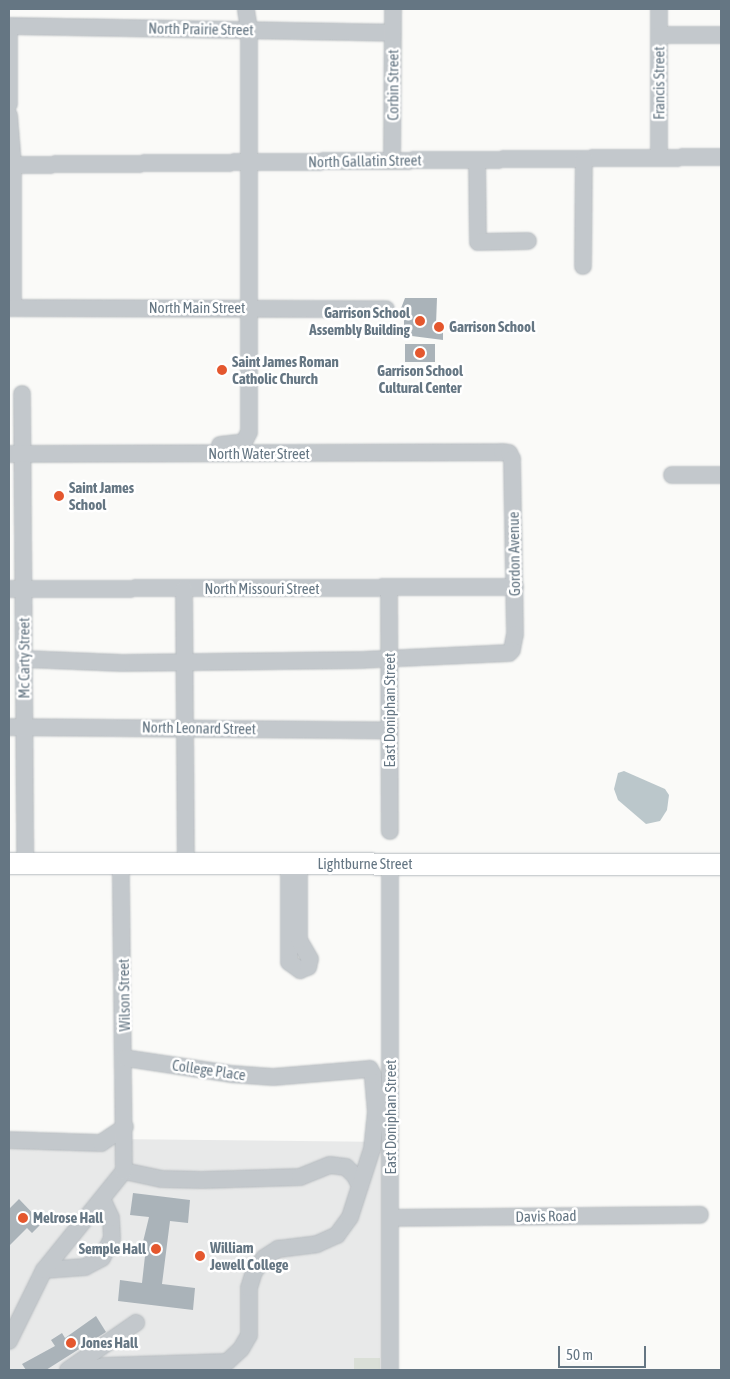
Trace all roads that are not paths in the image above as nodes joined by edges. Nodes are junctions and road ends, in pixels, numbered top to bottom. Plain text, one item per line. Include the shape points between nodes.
1 (246, 9) edge
2 (393, 9) edge
3 (659, 9) edge
4 (9, 26) edge
5 (249, 30) junction
6 (9, 33) edge
7 (393, 33) junction
8 (659, 35) junction
9 (721, 35) edge
10 (9, 104) edge
11 (9, 115) edge
12 (721, 157) edge
13 (659, 158) junction
14 (584, 159) junction
15 (476, 160) junction
16 (392, 161) junction
17 (249, 162) junction
18 (11, 165) edge
19 (528, 242) dead end
20 (583, 266) dead end
21 (11, 308) edge
22 (247, 309) junction
23 (386, 309) dead end
24 (22, 394) dead end
25 (15, 454) edge
26 (172, 454) junction
27 (509, 454) joint
28 (672, 475) dead end
29 (721, 475) edge
30 (515, 587) junction
31 (389, 588) junction
32 (16, 589) edge
33 (184, 589) junction
34 (390, 658) junction
35 (24, 659) junction
36 (184, 660) junction
37 (16, 727) edge
38 (185, 728) junction
39 (389, 730) junction
40 (390, 831) dead end
41 (121, 862) junction
42 (17, 863) edge
43 (186, 863) junction
44 (294, 863) junction
45 (390, 864) junction
46 (721, 864) edge
47 (125, 1058) junction
48 (125, 1127) junction
49 (9, 1140) edge
50 (124, 1171) junction
51 (360, 1186) junction
52 (102, 1200) junction
53 (700, 1214) dead end
54 (391, 1218) junction
55 (44, 1270) junction
56 (136, 1323) dead end
57 (9, 1341) edge
58 (143, 1368) edge
59 (68, 1370) edge
60 (87, 1370) edge
61 (390, 1370) edge

1 - 5 street
2 - 7 street, Corbin Street
3 - 8 street, Francis Street
4 - 5 street, North Prairie Street
5 - 7 street, North Prairie Street
5 - 17 street
6 - 10 street
7 - 16 street, Corbin Street
8 - 9 street
8 - 13 street, Francis Street
11 - 18 street
12 - 13 street, North Gallatin Street
13 - 14 street, North Gallatin Street
14 - 15 street, North Gallatin Street
14 - 20 street
15 - 16 street, North Gallatin Street
15 - 19 street via 478,242
16 - 17 street, North Gallatin Street
17 - 18 street, North Gallatin Street
17 - 22 street
18 - 21 street
21 - 22 street, North Main Street
22 - 23 street, North Main Street
22 - 26 street via 249,432 244,442 195,446
24 - 25 street, Mc Carty Street
25 - 26 street, North Water Street
25 - 32 street, Mc Carty Street
26 - 27 street, North Water Street
27 - 30 street, Gordon Avenue
28 - 29 street
30 - 31 street, North Missouri Street
30 - 34 street, Gordon Avenue via 512,650
31 - 33 street, North Missouri Street
31 - 34 street, East Doniphan Street
32 - 33 street, North Missouri Street
32 - 35 street, Mc Carty Street
33 - 36 street
34 - 36 street
34 - 39 street, East Doniphan Street
35 - 36 street via 122,663
35 - 37 street, Mc Carty Street
36 - 38 street
37 - 38 street, North Leonard Street
37 - 42 street, Mc Carty Street
38 - 39 street, North Leonard Street
38 - 43 street
39 - 40 street, East Doniphan Street
41 - 42 main road, Lightburne Street
41 - 43 main road, Lightburne Street
41 - 47 street, Wilson Street
43 - 44 main road, Lightburne Street
44 - 44 street via 289,962 300,970 308,967 310,959 299,940
44 - 45 main road, Lightburne Street
45 - 46 main road, Lightburne Street
45 - 54 street, East Doniphan Street
47 - 48 street, Wilson Street
47 - 51 street, College Place via 231,1074 293,1075 370,1069 376,1112 372,1149
48 - 49 street via 101,1143
48 - 50 street, Wilson Street
50 - 51 street via 162,1178 211,1180 300,1177 330,1165 346,1167
50 - 52 street
51 - 58 street via 350,1217 337,1236 318,1244 278,1249 264,1258 254,1272 249,1288 248,1334 241,1349 227,1362
52 - 55 street
52 - 55 street via 111,1218 112,1233 102,1258 85,1268
53 - 54 street, Davis Road
54 - 61 street, East Doniphan Street
55 - 57 street
56 - 59 street
58 - 60 street via 104,1366

